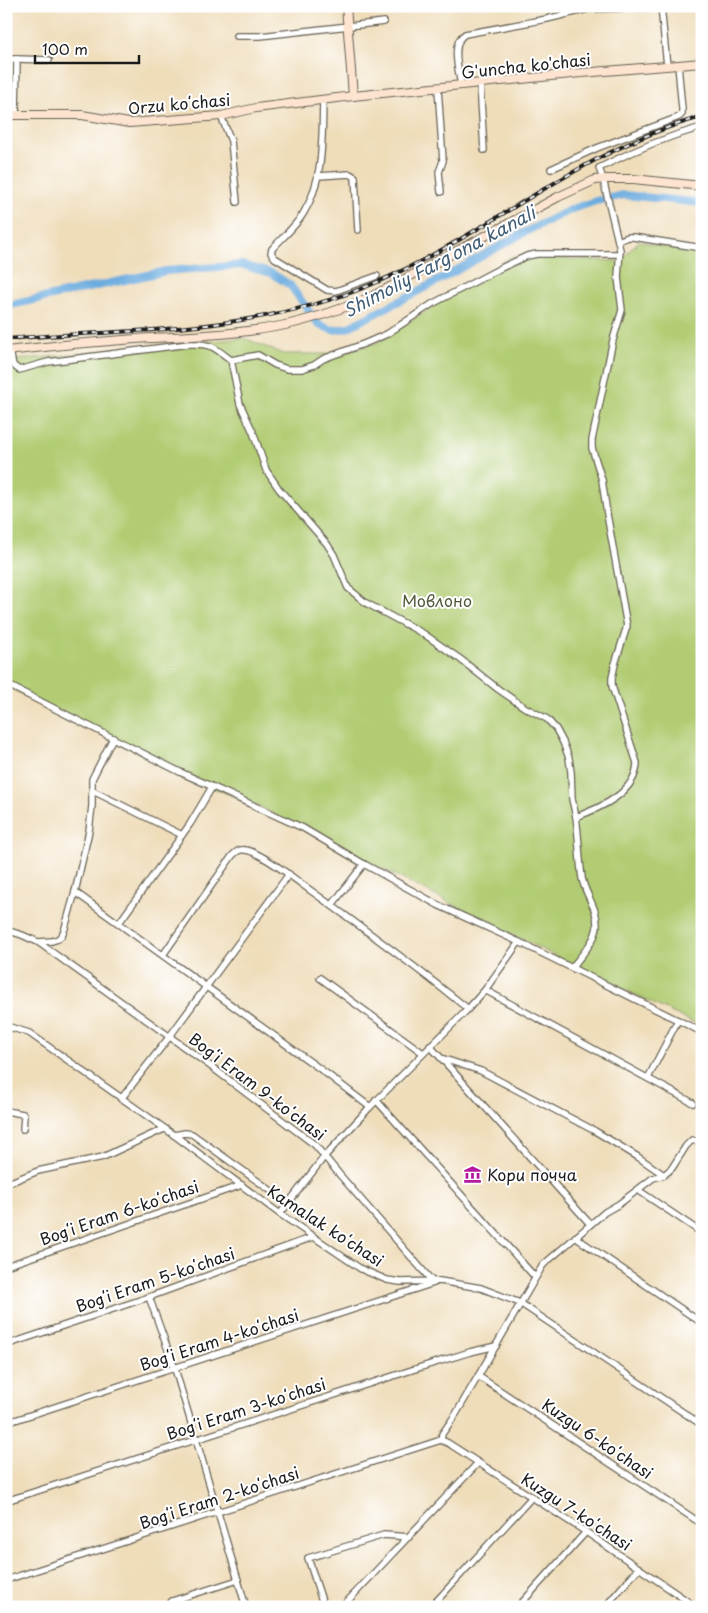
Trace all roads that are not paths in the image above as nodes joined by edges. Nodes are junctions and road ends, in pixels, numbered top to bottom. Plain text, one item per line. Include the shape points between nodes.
1 (346, 6) edge
2 (662, 7) edge
3 (384, 22) dead end
4 (348, 26) junction
5 (237, 36) dead end
6 (6, 59) edge
7 (17, 59) junction
8 (50, 60) dead end
9 (702, 63) edge
10 (678, 65) junction
11 (667, 66) junction
12 (480, 84) junction
13 (461, 86) junction
14 (438, 88) junction
15 (353, 96) junction
16 (323, 100) junction
17 (6, 115) edge
18 (16, 115) junction
19 (221, 116) junction
20 (702, 127) edge
21 (484, 150) dead end
22 (552, 169) dead end
23 (318, 176) junction
24 (603, 182) junction
25 (702, 186) edge
26 (441, 192) dead end
27 (237, 202) dead end
28 (358, 230) dead end
29 (618, 241) junction
30 (702, 248) edge
31 (619, 254) junction
32 (377, 276) dead end
33 (8, 351) edge
34 (231, 360) junction
35 (6, 684) edge
36 (113, 738) junction
37 (212, 787) junction
38 (93, 791) junction
39 (576, 817) junction
40 (182, 835) junction
41 (364, 864) junction
42 (288, 874) junction
43 (75, 892) junction
44 (332, 905) junction
45 (119, 923) junction
46 (6, 930) edge
47 (38, 942) junction
48 (519, 942) junction
49 (163, 955) junction
50 (572, 968) junction
51 (320, 978) dead end
52 (206, 986) junction
53 (485, 990) junction
54 (468, 1009) junction
55 (678, 1020) junction
56 (6, 1026) edge
57 (702, 1032) edge
58 (170, 1036) junction
59 (430, 1046) junction
60 (423, 1053) junction
61 (441, 1058) junction
62 (648, 1078) junction
63 (122, 1099) junction
64 (376, 1100) junction
65 (693, 1103) dead end
66 (370, 1107) junction
67 (6, 1111) edge
68 (23, 1129) dead end
69 (164, 1129) junction
70 (174, 1135) junction
71 (702, 1143) edge
72 (324, 1157) junction
73 (664, 1175) junction
74 (6, 1184) edge
75 (242, 1185) junction
76 (270, 1190) dead end
77 (638, 1190) junction
78 (280, 1214) junction
79 (590, 1224) junction
80 (702, 1233) edge
81 (313, 1237) junction
82 (575, 1237) junction
83 (6, 1266) edge
84 (535, 1276) junction
85 (432, 1281) junction
86 (440, 1281) junction
87 (149, 1296) junction
88 (520, 1303) junction
89 (702, 1323) edge
90 (6, 1344) edge
91 (496, 1346) junction
92 (175, 1369) junction
93 (478, 1376) junction
94 (6, 1423) edge
95 (702, 1425) edge
96 (195, 1439) junction
97 (441, 1440) junction
98 (478, 1463) junction
99 (532, 1497) junction
100 (6, 1500) edge
101 (218, 1512) junction
102 (702, 1524) edge
103 (586, 1532) junction
104 (408, 1536) junction
105 (639, 1568) junction
106 (6, 1580) edge
107 (238, 1580) junction
108 (702, 1601) edge
109 (167, 1607) edge
110 (246, 1607) edge
111 (324, 1607) edge
112 (342, 1607) edge
113 (431, 1607) edge
114 (518, 1607) edge
115 (605, 1607) edge
116 (696, 1607) edge

1 - 4 street
2 - 11 street
2 - 13 street via 588,9 465,34 458,40 457,47
3 - 4 street
4 - 5 street
4 - 15 street
6 - 7 street
7 - 8 street
7 - 18 street
9 - 10 street, G'uncha ko'chasi
10 - 11 street, G'uncha ko'chasi
10 - 22 street via 682,109 679,118 597,148
11 - 12 street, G'uncha ko'chasi
12 - 13 street, G'uncha ko'chasi
12 - 21 street
13 - 14 street, G'uncha ko'chasi
14 - 15 street, G'uncha ko'chasi
14 - 26 street via 443,161 439,172
15 - 16 street, Orzu koʻchasi
16 - 19 street, Orzu koʻchasi
16 - 23 street
17 - 18 street, Orzu koʻchasi
18 - 19 street, Orzu koʻchasi via 82,115 128,123
19 - 27 street via 231,141
20 - 24 street via 678,133 599,168
23 - 28 street via 350,174 355,178
23 - 32 street via 312,198 302,216 272,249 272,256 327,290 336,291
24 - 25 street via 633,180
24 - 29 street
24 - 33 street via 584,184 558,196 373,296 295,323 186,337
29 - 30 street via 633,237
29 - 31 street
31 - 34 street via 527,256 432,304 387,334 302,369 287,369 258,355
31 - 39 street via 622,310 596,416 592,448 602,480 627,626 612,686 637,763 634,779 628,787 595,810
33 - 34 street via 13,365 19,370 48,362 196,344 208,344
34 - 39 street via 240,404 266,470 327,544 348,588 366,603 424,634 556,729 569,758
35 - 36 street
36 - 37 street
36 - 38 street via 94,774
37 - 40 street
37 - 41 street via 303,828
38 - 40 street
38 - 43 street via 89,831
39 - 50 street via 582,879 597,924 592,939
40 - 45 street
41 - 44 street
41 - 48 street via 438,906
42 - 44 street
42 - 49 street via 250,851 238,850
42 - 52 street
43 - 45 street
43 - 47 street via 62,935 52,941
44 - 54 street
45 - 49 street
46 - 47 street, Bogʻi Eram 9-koʻchasi
47 - 58 street, Bogʻi Eram 9-koʻchasi
48 - 50 street
48 - 53 street, Bogʻi Eram 9-koʻchasi
49 - 52 street
50 - 55 street
51 - 60 street
52 - 58 street
52 - 66 street
53 - 54 street, Bogʻi Eram 9-koʻchasi
53 - 62 street
54 - 59 street, Bogʻi Eram 9-koʻchasi
55 - 57 street
55 - 62 street
56 - 63 street, Kamalak koʻchasi via 28,1034
58 - 63 street
58 - 72 street, Bogʻi Eram 9-koʻchasi via 315,1145
59 - 60 street, Bogʻi Eram 9-koʻchasi
59 - 61 street
60 - 64 street, Bogʻi Eram 9-koʻchasi
61 - 73 street via 470,1066 505,1083 595,1131
61 - 79 street
62 - 65 street
63 - 69 street, Kamalak koʻchasi
64 - 66 street, Bogʻi Eram 9-koʻchasi
64 - 84 street
66 - 72 street, Bogʻi Eram 9-koʻchasi
67 - 68 street via 23,1114
69 - 70 street, Kamalak koʻchasi
69 - 74 street via 103,1157 38,1171
70 - 75 street, Kamalak koʻchasi
70 - 76 street via 192,1134
71 - 73 street via 692,1140
72 - 78 street
72 - 85 street
73 - 77 street via 653,1178
75 - 78 street, Kamalak koʻchasi
75 - 83 street, Bogʻi Eram 6-koʻchasi
77 - 79 street
77 - 80 street
78 - 81 street, Kamalak koʻchasi
79 - 82 street
81 - 85 street, Kamalak koʻchasi via 361,1269 387,1280
81 - 87 street, Bogʻi Eram 5-koʻchasi
82 - 84 street
82 - 89 street
84 - 88 street
85 - 86 street, Kamalak koʻchasi
86 - 88 street, Kamalak koʻchasi via 481,1288
86 - 92 street, Bogʻi Eram 4-koʻchasi
87 - 90 street, Bogʻi Eram 5-koʻchasi
87 - 92 street
88 - 91 street
88 - 95 street, Kamalak koʻchasi
91 - 93 street
91 - 96 street, Bogʻi Eram 3-koʻchasi
92 - 94 street, Bogʻi Eram 4-koʻchasi
92 - 96 street
93 - 97 street
93 - 102 street, Kuzgu 6-koʻchasi
96 - 100 street, Bogʻi Eram 3-koʻchasi
96 - 101 street
97 - 98 street, Kuzgu 7-koʻchasi
97 - 101 street, Bogʻi Eram 2-koʻchasi
98 - 99 street, Kuzgu 7-koʻchasi
98 - 104 street
99 - 103 street, Kuzgu 7-koʻchasi
99 - 113 street
101 - 106 street, Bogʻi Eram 2-koʻchasi
101 - 107 street
103 - 105 street, Kuzgu 7-koʻchasi
103 - 114 street
104 - 111 street via 384,1535 308,1558
104 - 112 street
105 - 115 street
105 - 116 street, Kuzgu 7-koʻchasi
107 - 109 street via 172,1601
107 - 110 street
108 - 116 street

